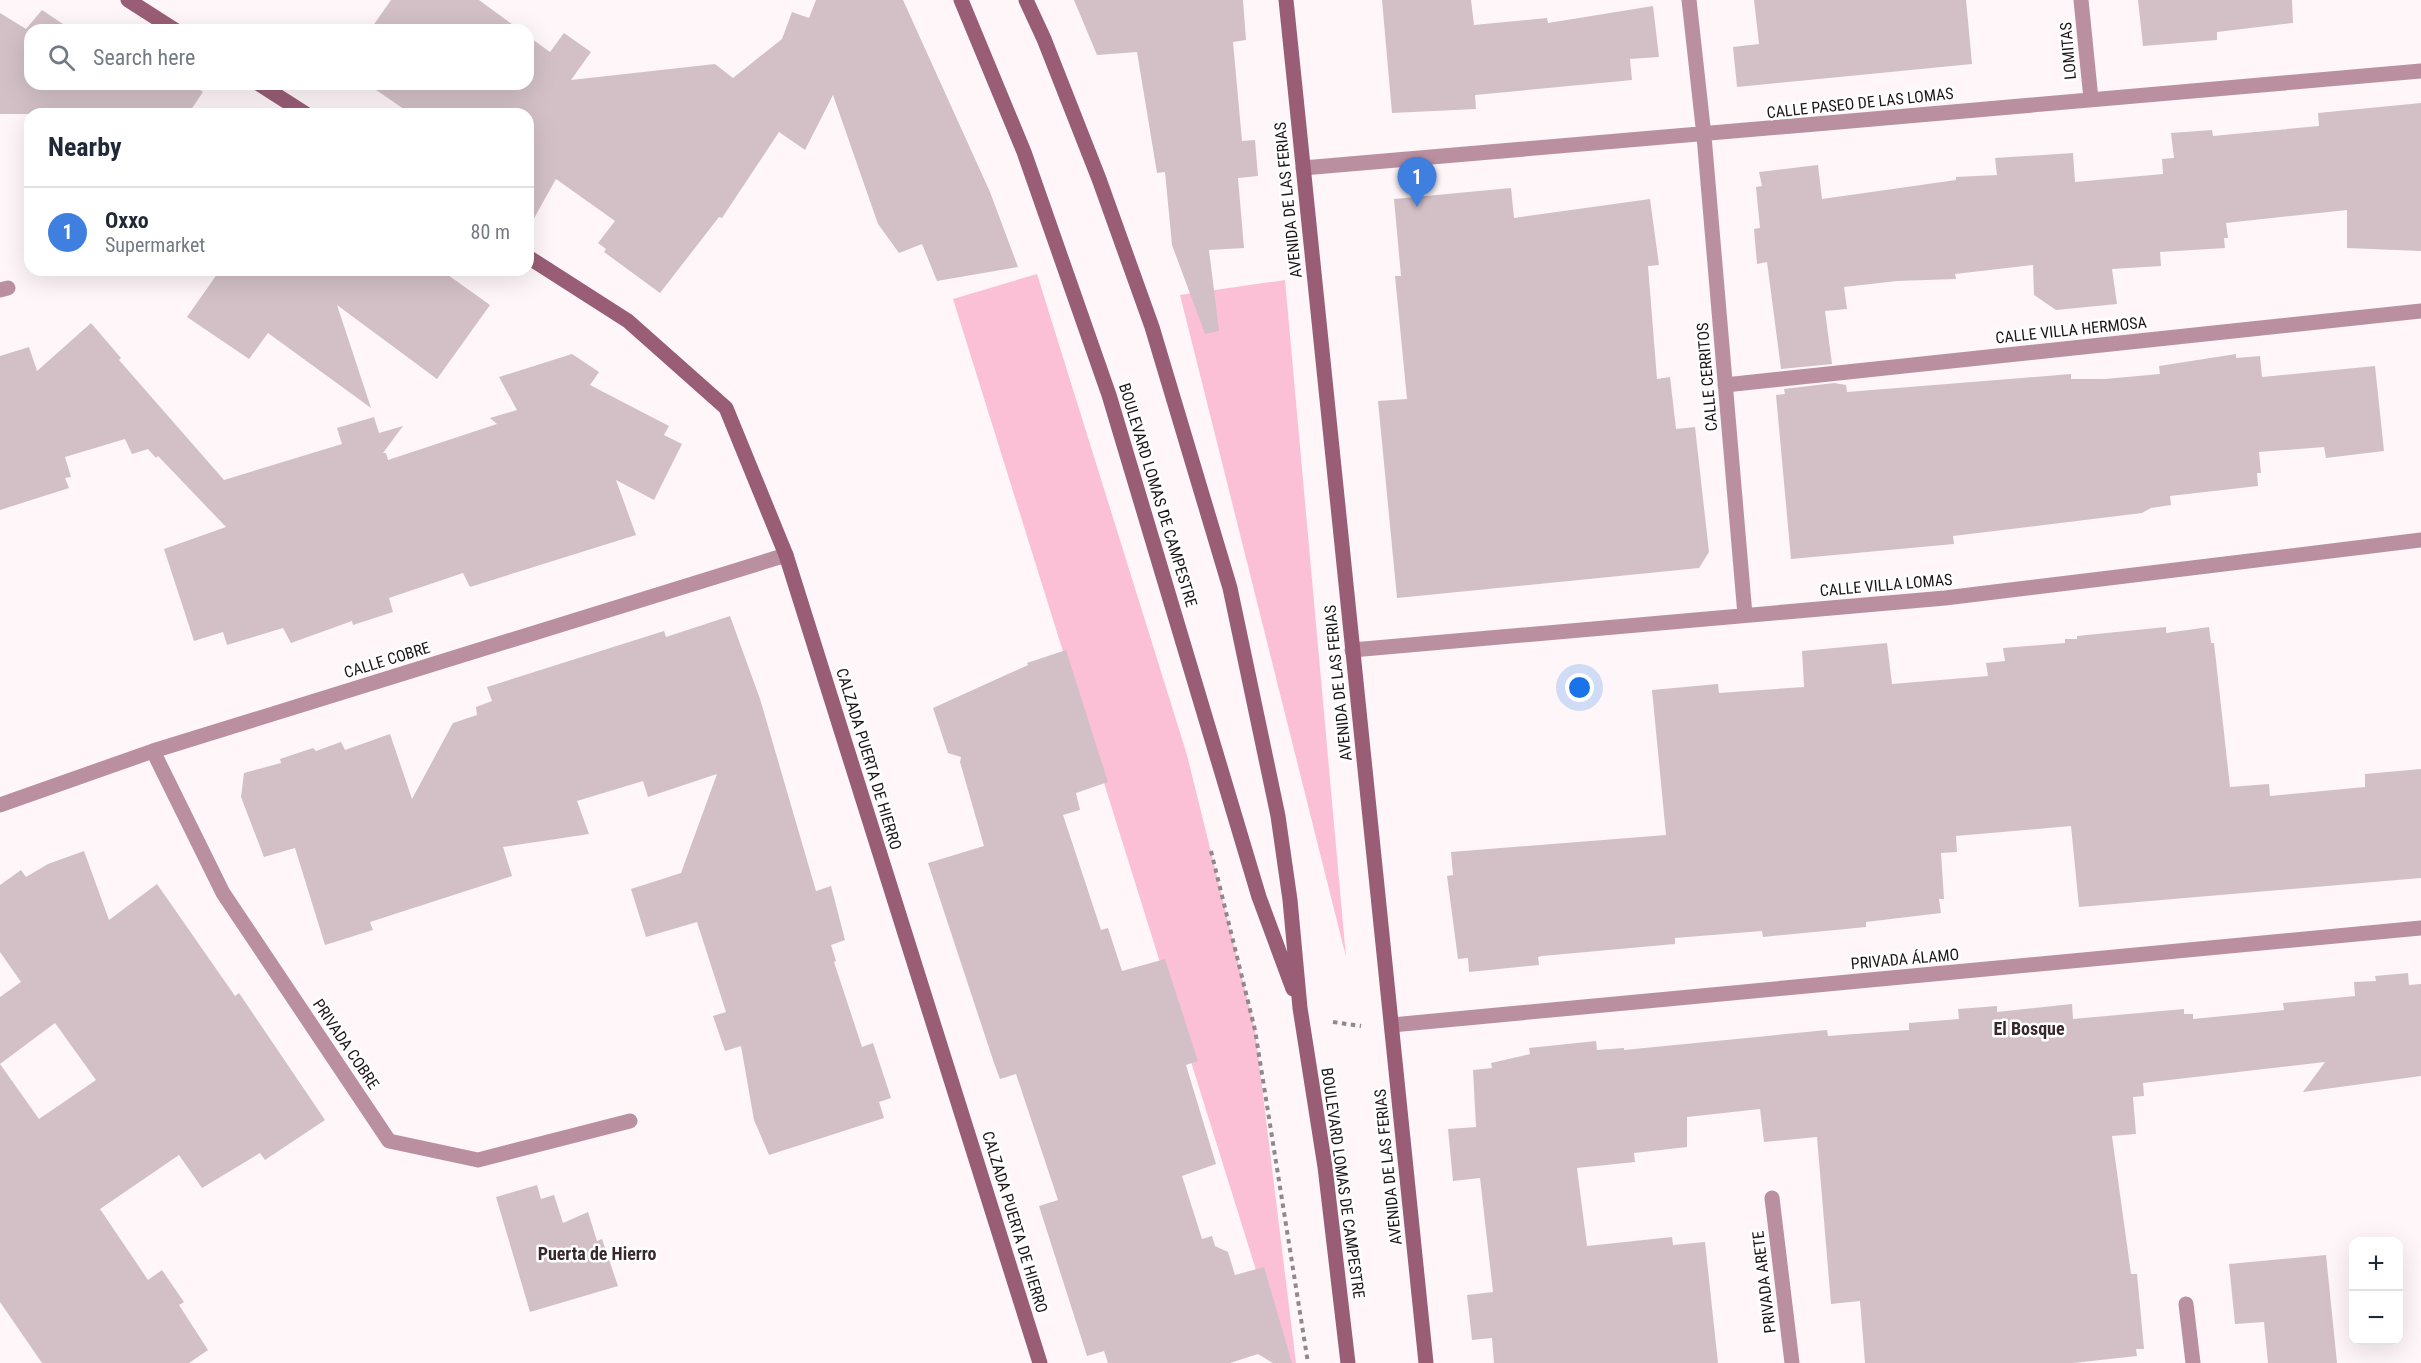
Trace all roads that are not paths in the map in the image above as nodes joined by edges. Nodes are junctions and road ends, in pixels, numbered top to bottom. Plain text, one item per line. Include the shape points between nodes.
1 (128, 0) edge
2 (960, 0) edge
3 (1026, 0) edge
4 (1286, 0) edge
5 (1689, 0) edge
6 (2081, 0) edge
7 (166, 24) edge
8 (2421, 71) edge
9 (268, 90) edge
10 (2091, 99) junction
11 (297, 108) edge
12 (1704, 136) junction
13 (1303, 168) junction
14 (534, 261) edge
15 (2421, 311) edge
16 (1725, 385) junction
17 (2421, 540) edge
18 (786, 555) junction
19 (1744, 615) junction
20 (1352, 650) junction
21 (153, 751) junction
22 (0, 805) edge
23 (2421, 928) edge
24 (1300, 1008) junction
25 (1392, 1025) junction
26 (630, 1121) dead end
27 (1772, 1198) dead end
28 (2186, 1305) dead end
29 (1040, 1363) edge
30 (1348, 1363) edge
31 (1426, 1363) edge
32 (1792, 1363) edge
33 (2193, 1363) edge

1 - 7 main road
2 - 24 main road, BOULEVARD LOMAS DE CAMPESTRE via 1024,152 1109,395 1259,897
3 - 24 main road, BOULEVARD LOMAS DE CAMPESTRE via 1100,179 1152,327 1230,588 1278,816
4 - 13 main road, AVENIDA DE LAS FERIAS
5 - 12 street, CALLE CERRITOS
6 - 10 street, LOMITAS
8 - 10 street, CALLE PASEO DE LAS LOMAS
9 - 11 main road
10 - 12 street, CALLE PASEO DE LAS LOMAS
12 - 13 street, CALLE PASEO DE LAS LOMAS
12 - 16 street, CALLE CERRITOS
13 - 20 main road, AVENIDA DE LAS FERIAS
14 - 18 main road, CALZADA PUERTA DE HIERRO via 628,321 726,408
15 - 16 street, CALLE VILLA HERMOSA
16 - 19 street, CALLE CERRITOS
17 - 19 street, CALLE VILLA LOMAS via 1945,598
18 - 21 street, CALLE COBRE
18 - 29 main road, CALZADA PUERTA DE HIERRO
19 - 20 street, CALLE VILLA LOMAS
20 - 25 main road, AVENIDA DE LAS FERIAS
21 - 22 street, CALLE COBRE
21 - 26 street, PRIVADA COBRE via 223,893 389,1141 478,1160
23 - 25 street, PRIVADA ÁLAMO
24 - 30 main road, BOULEVARD LOMAS DE CAMPESTRE via 1325,1167
25 - 31 main road, AVENIDA DE LAS FERIAS
27 - 32 street, PRIVADA ARETE
28 - 33 street

